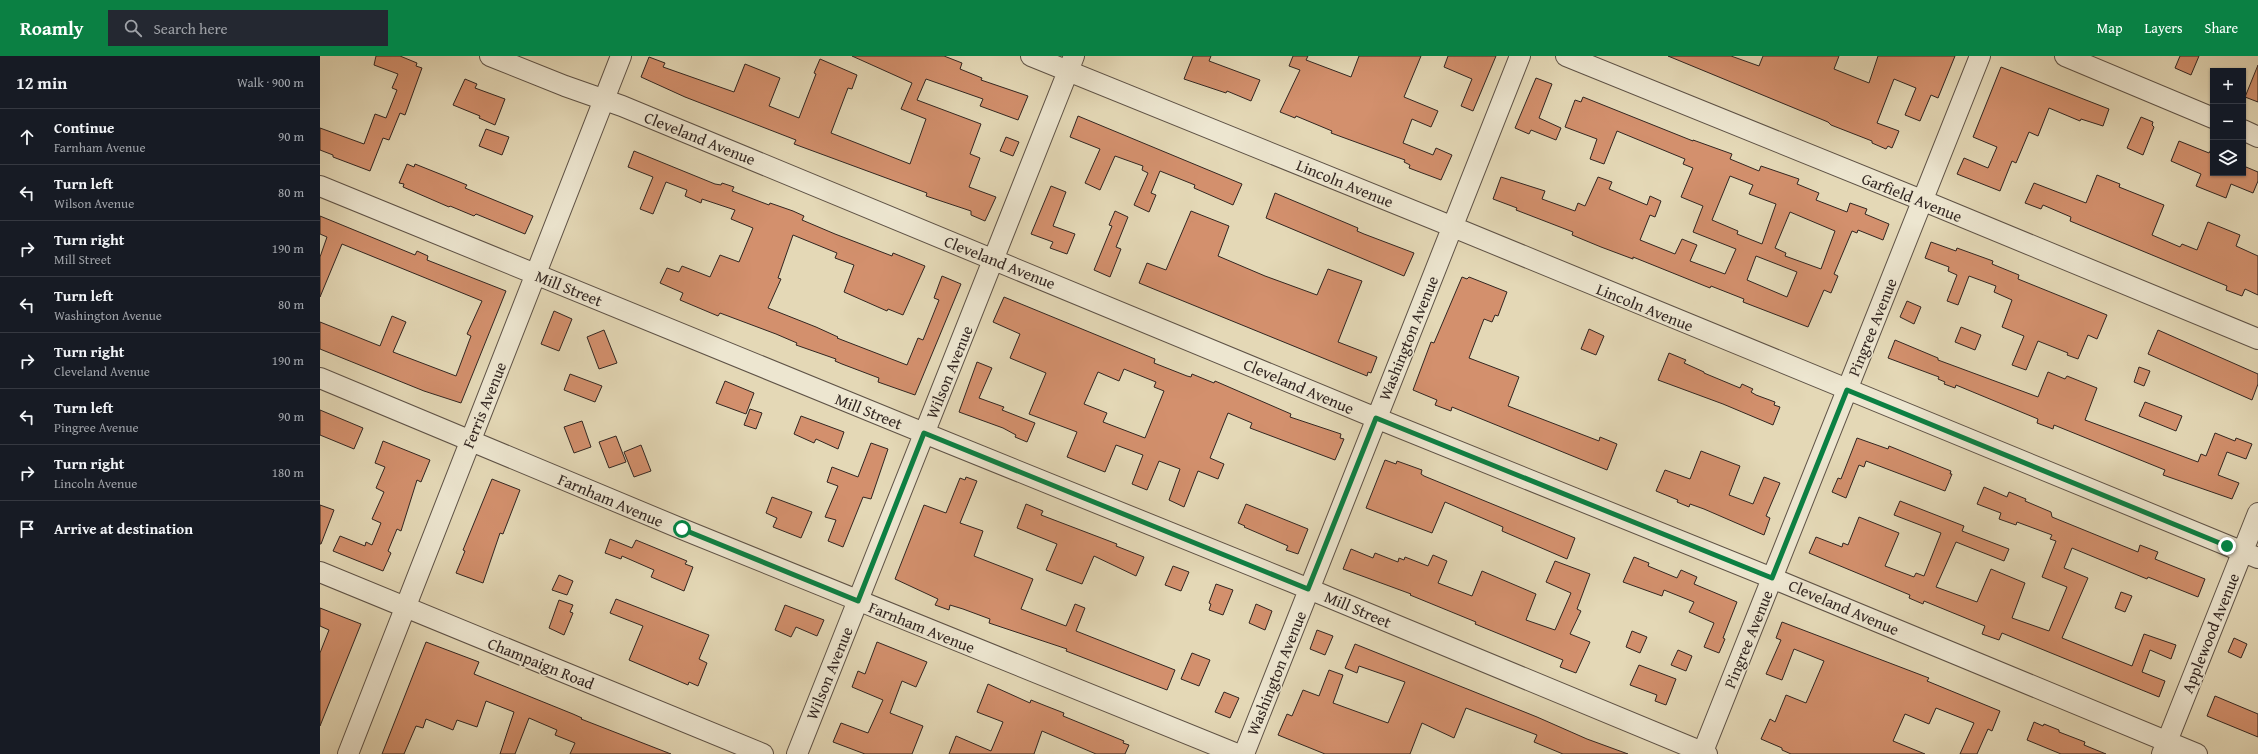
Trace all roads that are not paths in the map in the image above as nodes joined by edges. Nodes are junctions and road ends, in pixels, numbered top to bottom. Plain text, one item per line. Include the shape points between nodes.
1 (490, 56) edge
2 (621, 56) edge
3 (1031, 56) edge
4 (1520, 56) edge
5 (1566, 56) edge
6 (1980, 56) edge
7 (2066, 56) edge
8 (1071, 63) edge
9 (604, 100) junction
10 (2210, 117) edge
11 (2246, 131) edge
12 (2258, 137) edge
13 (320, 186) edge
14 (1924, 201) junction
15 (1452, 227) junction
16 (994, 259) junction
17 (535, 274) junction
18 (2258, 339) edge
19 (320, 378) edge
20 (1847, 390) junction
21 (1376, 418) junction
22 (924, 433) junction
23 (470, 441) junction
24 (2258, 513) edge
25 (2250, 555) edge
26 (320, 572) edge
27 (1772, 578) junction
28 (1308, 589) junction
29 (858, 601) junction
30 (404, 606) junction
31 (2164, 748) edge
32 (1704, 753) edge
33 (348, 754) edge
34 (763, 754) edge
35 (797, 754) edge
36 (1237, 754) edge
37 (1244, 754) edge
38 (2197, 754) edge

1 - 9 street, Cleveland Avenue
2 - 9 street, Ferris Avenue
3 - 8 street, Lincoln Avenue
4 - 15 street, Washington Avenue
5 - 14 street, Garfield Avenue
6 - 14 street, Pingree Avenue
7 - 10 street
8 - 15 street, Lincoln Avenue
8 - 16 street, Wilson Avenue
9 - 16 street, Cleveland Avenue
9 - 17 street, Ferris Avenue
11 - 12 street
13 - 17 street, Mill Street
14 - 18 street, Garfield Avenue
14 - 20 street, Pingree Avenue
15 - 20 street, Lincoln Avenue
15 - 21 street, Washington Avenue
16 - 21 street, Cleveland Avenue
16 - 22 street, Wilson Avenue
17 - 22 street, Mill Street
17 - 23 street, Ferris Avenue
19 - 23 street, Farnham Avenue
20 - 25 street, Lincoln Avenue
20 - 27 street, Pingree Avenue
21 - 27 street, Cleveland Avenue
21 - 28 street, Washington Avenue
22 - 28 street, Mill Street
22 - 29 street, Wilson Avenue
23 - 29 street, Farnham Avenue
23 - 30 street, Ferris Avenue
24 - 25 street, Applewood Avenue
25 - 31 street, Applewood Avenue
26 - 30 street, Champaign Road
27 - 31 street, Cleveland Avenue
27 - 32 street, Pingree Avenue
28 - 32 street, Mill Street
28 - 37 street, Washington Avenue
29 - 35 street, Wilson Avenue
29 - 36 street, Farnham Avenue
30 - 33 street, Ferris Avenue
30 - 34 street, Champaign Road
31 - 38 street, Cleveland Avenue

